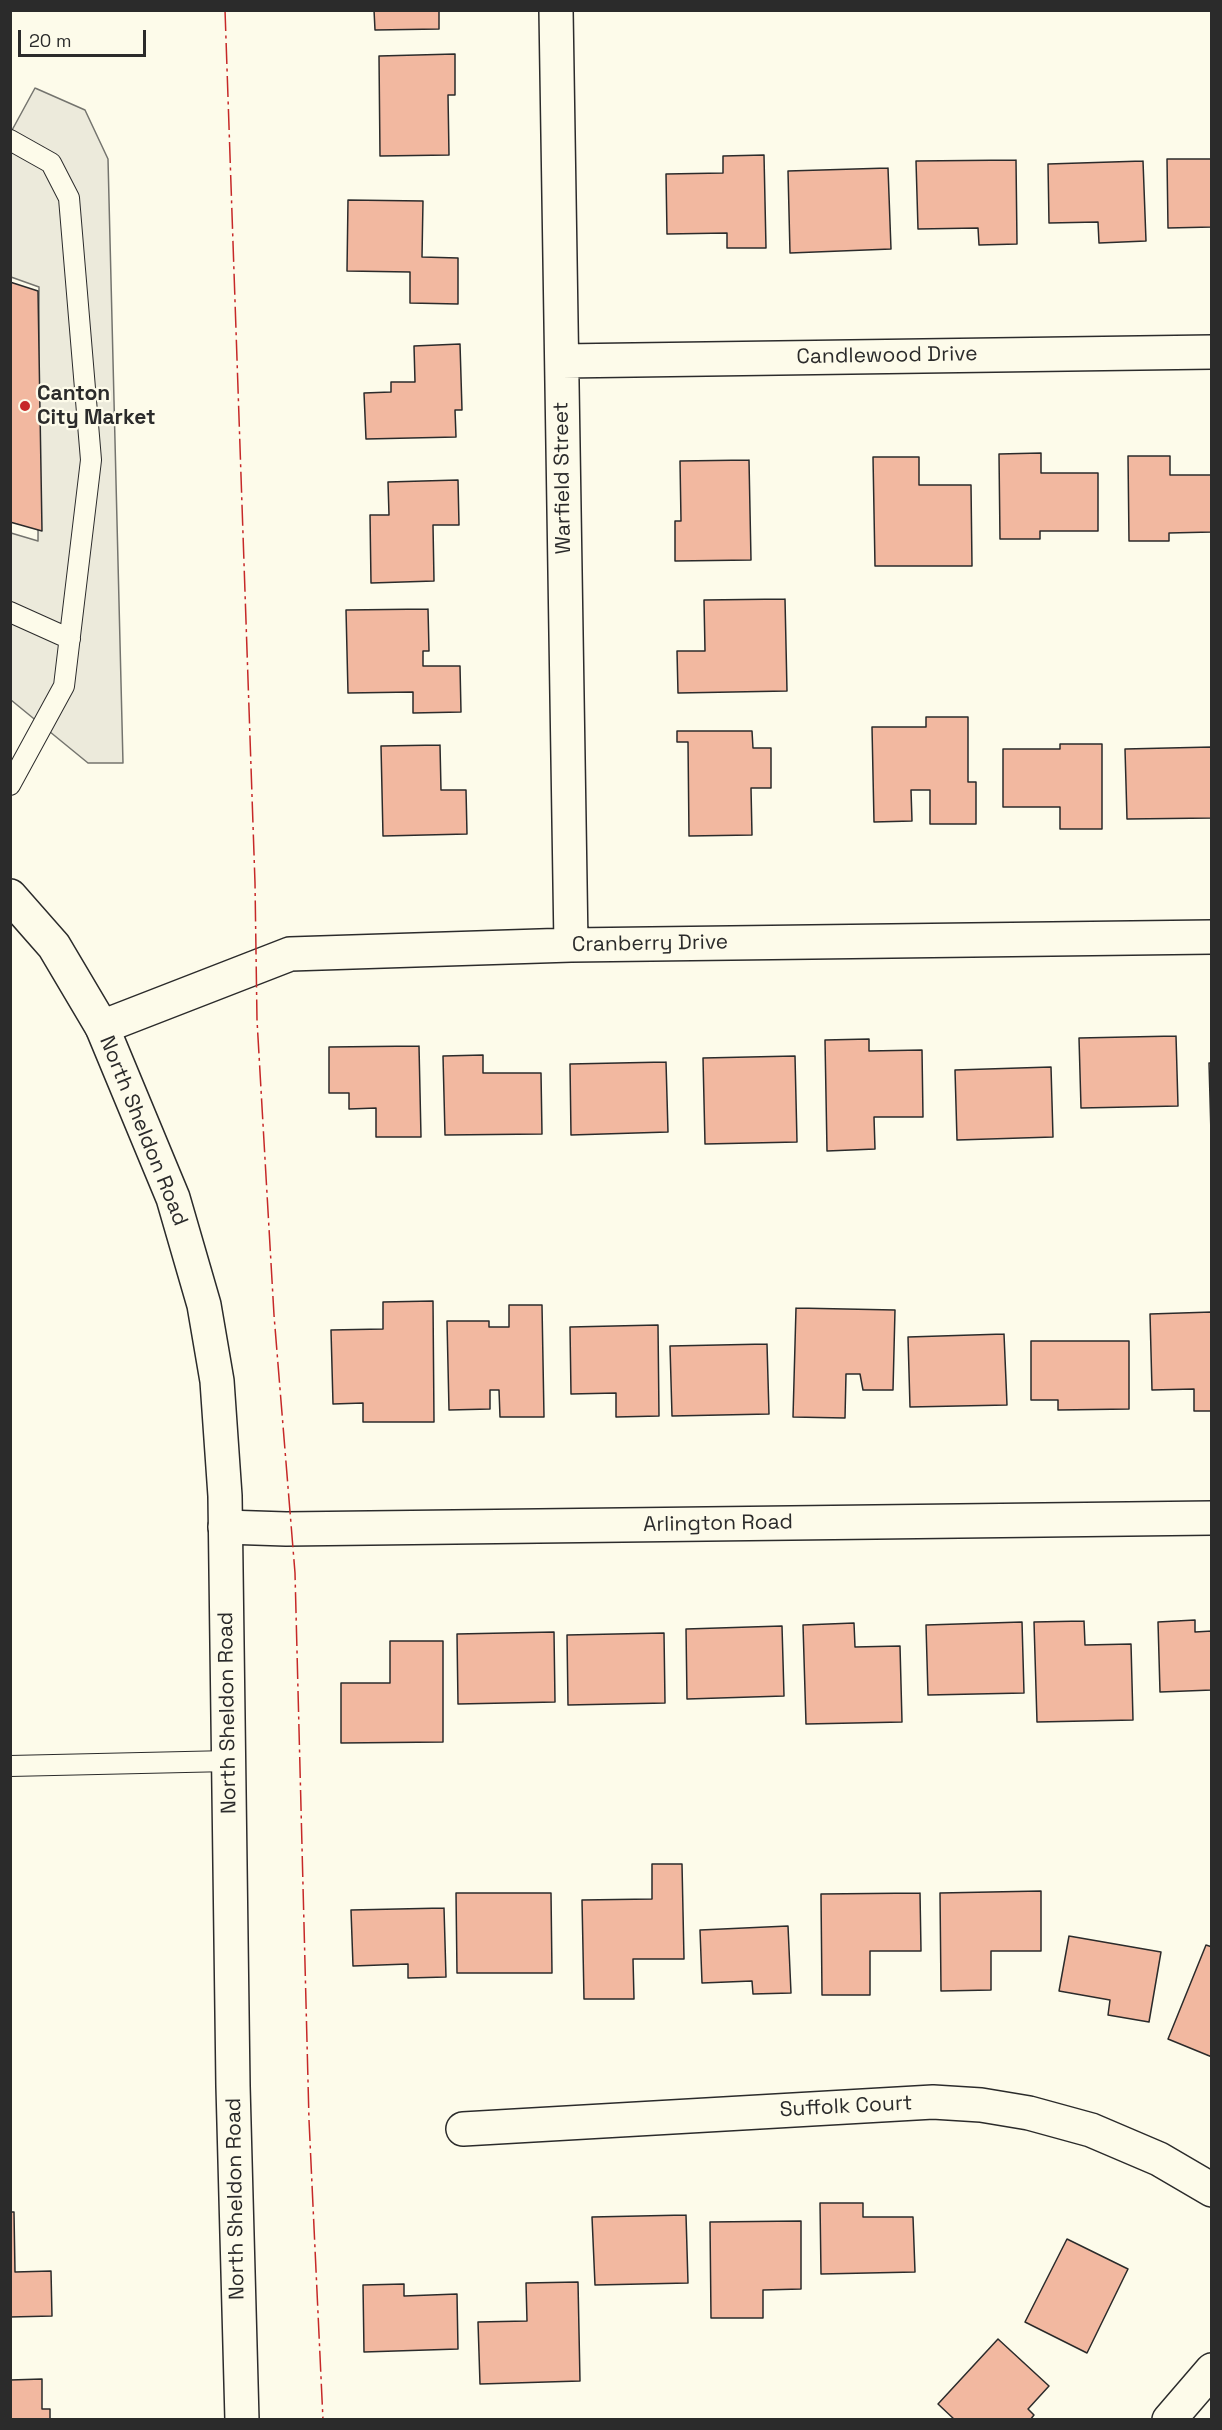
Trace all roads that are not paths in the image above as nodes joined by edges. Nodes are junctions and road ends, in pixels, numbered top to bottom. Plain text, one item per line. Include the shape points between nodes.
1 (556, 10) edge
2 (10, 140) edge
3 (1212, 352) edge
4 (562, 361) junction
5 (10, 612) edge
6 (70, 639) junction
7 (10, 784) edge
8 (10, 897) edge
9 (1212, 937) edge
10 (572, 945) junction
11 (102, 1027) junction
12 (1212, 1518) edge
13 (225, 1527) junction
14 (229, 1761) junction
15 (10, 1766) edge
16 (463, 2129) dead end
17 (1212, 2190) edge
18 (1212, 2370) edge
19 (242, 2420) edge
20 (1169, 2420) edge

1 - 4 street, Warfield Street
2 - 6 lane via 51,163 69,198 91,460
3 - 4 street, Candlewood Drive
4 - 10 street, Warfield Street
5 - 6 lane
6 - 7 lane via 64,686
8 - 11 street, North Sheldon Road via 54,946
9 - 10 street, Cranberry Drive
10 - 11 street, Cranberry Drive via 290,954
11 - 13 street, North Sheldon Road via 173,1198 204,1305 217,1380
12 - 13 street, Arlington Road
13 - 14 street, North Sheldon Road
14 - 15 lane
14 - 19 street, North Sheldon Road
16 - 17 street, Suffolk Court via 933,2102 981,2105 1029,2112 1091,2130 1159,2159
18 - 20 street

